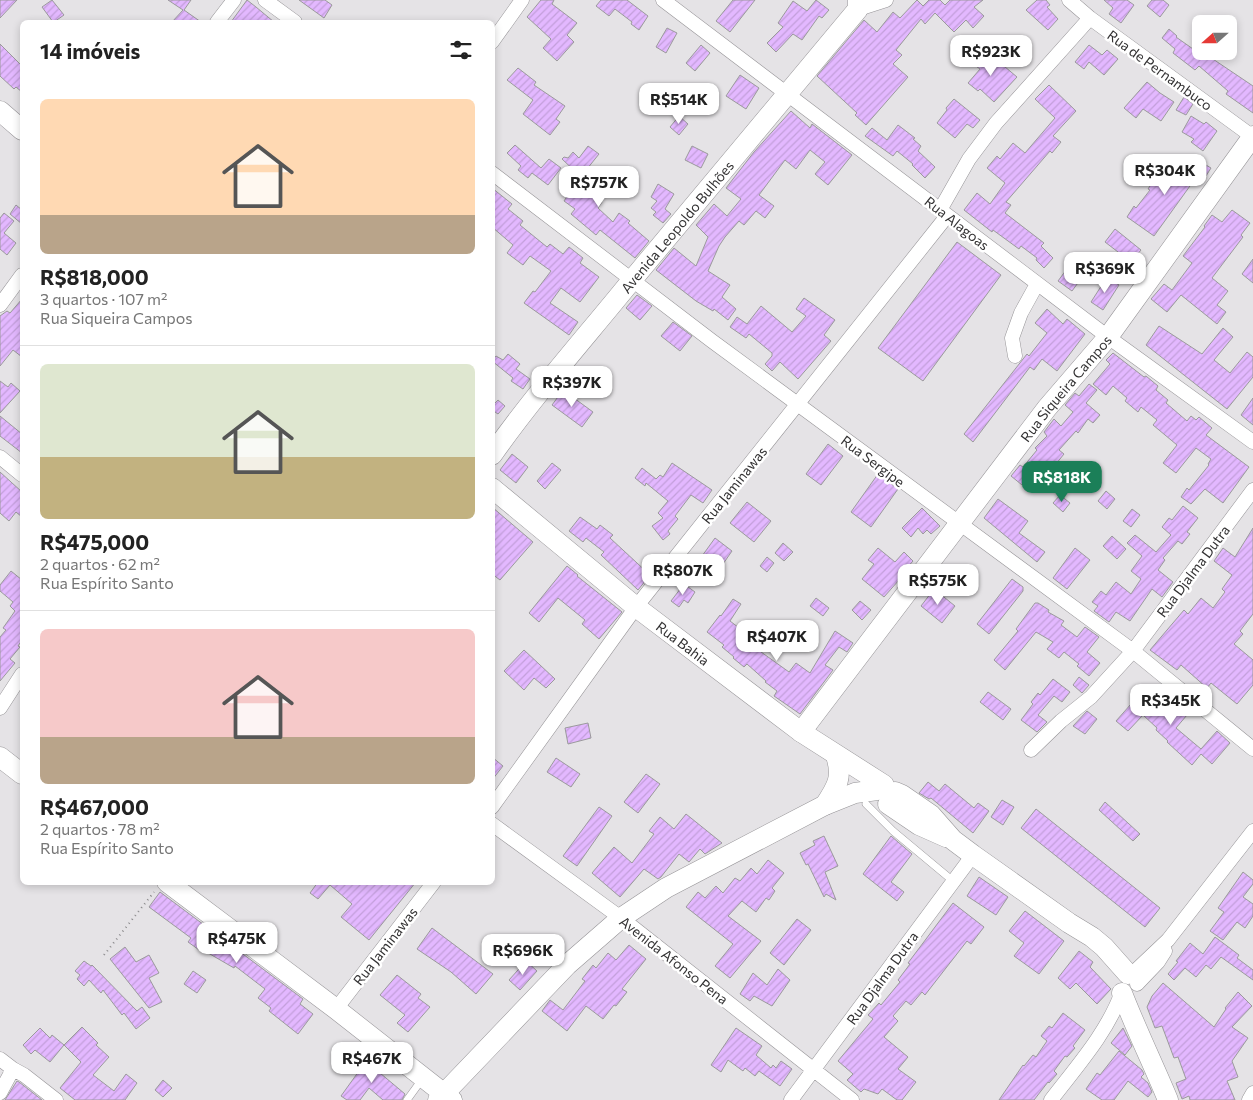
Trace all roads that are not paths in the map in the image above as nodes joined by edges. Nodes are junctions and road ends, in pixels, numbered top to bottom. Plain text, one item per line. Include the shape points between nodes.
1 (234, 0) edge
2 (265, 0) edge
3 (522, 0) edge
4 (663, 0) edge
5 (886, 0) edge
6 (1069, 0) edge
7 (858, 5) edge
8 (1090, 18) junction
9 (219, 20) edge
10 (292, 20) edge
11 (495, 38) edge
12 (786, 94) junction
13 (0, 112) edge
14 (20, 128) edge
15 (1253, 137) edge
16 (495, 175) edge
17 (944, 213) junction
18 (19, 280) edge
19 (632, 280) junction
20 (1037, 284) junction
21 (0, 289) edge
22 (0, 305) edge
23 (1108, 337) junction
24 (1015, 356) dead end
25 (798, 404) junction
26 (1253, 442) edge
27 (495, 451) edge
28 (0, 457) edge
29 (20, 473) edge
30 (495, 490) edge
31 (1253, 490) edge
32 (958, 524) junction
33 (636, 607) junction
34 (1132, 651) junction
35 (20, 677) edge
36 (0, 708) edge
37 (801, 732) junction
38 (1253, 748) edge
39 (1031, 750) dead end
40 (836, 756) junction
41 (0, 757) edge
42 (20, 772) edge
43 (882, 796) junction
44 (495, 803) edge
45 (825, 805) junction
46 (495, 826) edge
47 (1253, 831) edge
48 (763, 836) junction
49 (974, 855) junction
50 (953, 881) junction
51 (432, 885) edge
52 (162, 886) edge
53 (621, 918) junction
54 (1127, 984) junction
55 (336, 1009) junction
56 (0, 1059) edge
57 (12, 1069) junction
58 (813, 1071) junction
59 (423, 1078) junction
60 (0, 1093) edge
61 (1253, 1093) edge
62 (444, 1098) edge
63 (56, 1100) edge
64 (407, 1100) edge
65 (791, 1100) edge
66 (852, 1100) edge
67 (1051, 1100) edge
68 (1168, 1100) edge
69 (1249, 1100) edge

1 - 9 street
2 - 10 street
3 - 11 street
4 - 12 street, Rua Alagoas
5 - 7 street
6 - 8 street, Rua de Pernambuco
7 - 12 street, Avenida Leopoldo Bulhões
8 - 15 street, Rua de Pernambuco
8 - 17 street, Rua Jaminawas via 996,123 969,159
12 - 17 street, Rua Alagoas
12 - 19 street, Avenida Leopoldo Bulhões
13 - 14 street
15 - 23 street, Rua Siqueira Campos
16 - 19 street, Rua Sergipe
17 - 20 street, Rua Alagoas
17 - 25 street, Rua Jaminawas
18 - 21 street
18 - 22 street
19 - 25 street, Rua Sergipe
19 - 27 street, Avenida Leopoldo Bulhões via 559,367
20 - 23 street, Rua Alagoas
20 - 24 street via 1012,338
23 - 26 street, Rua Alagoas
23 - 32 street, Rua Siqueira Campos via 1047,408
25 - 32 street, Rua Sergipe
25 - 33 street, Rua Jaminawas
28 - 29 street
30 - 33 street, Rua Bahia
31 - 34 street, Rua Djalma Dutra
32 - 34 street, Rua Sergipe
32 - 37 street, Rua Siqueira Campos
33 - 37 street, Rua Bahia
33 - 44 street, Rua Jaminawas
34 - 38 street, Rua Sergipe
34 - 39 street, Rua Djalma Dutra via 1091,698 1061,720
35 - 36 street
37 - 40 street, Rua Bahia
40 - 43 street, Rua Bahia
40 - 45 street via 841,770
41 - 42 street
43 - 45 street via 855,793
43 - 48 street
43 - 49 street, Rua Bahia via 919,825 953,840
43 - 50 lane via 893,832
45 - 48 street
46 - 53 street, Avenida Afonso Pena
47 - 54 street via 1168,940
48 - 53 street via 666,888
49 - 50 street, Rua Djalma Dutra
49 - 54 street, Rua Bahia via 1104,947
50 - 58 street, Rua Djalma Dutra
51 - 55 street, Rua Jaminawas
52 - 55 street
53 - 58 street, Avenida Afonso Pena
53 - 62 street via 567,965
54 - 67 street via 1108,1024
54 - 68 street, Rua Bahia via 1142,1043
55 - 59 street
56 - 57 street
57 - 60 street
57 - 63 street
58 - 65 street, Rua Djalma Dutra
58 - 66 street, Avenida Afonso Pena
59 - 62 street
59 - 64 lane
61 - 69 street

